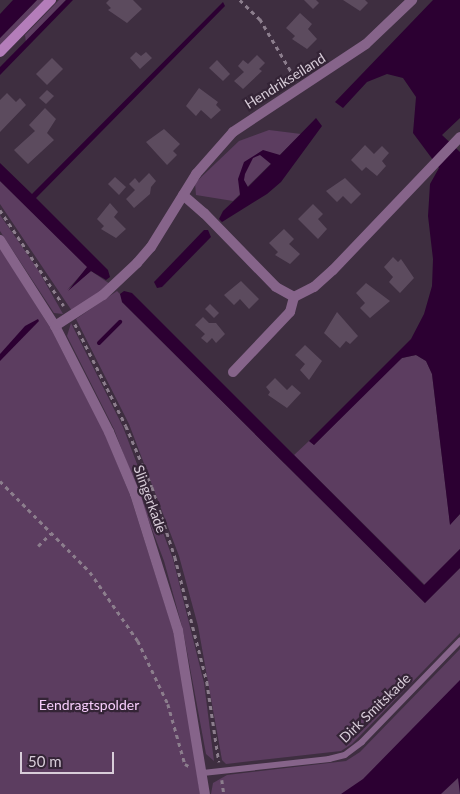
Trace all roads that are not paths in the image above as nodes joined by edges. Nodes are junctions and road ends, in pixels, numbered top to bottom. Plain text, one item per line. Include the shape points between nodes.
1 (51, 0) edge
2 (412, 0) edge
3 (0, 52) edge
4 (458, 139) edge
5 (183, 195) junction
6 (0, 240) edge
7 (294, 297) junction
8 (55, 326) junction
9 (233, 372) dead end
10 (460, 641) edge
11 (203, 773) junction
12 (205, 794) edge

1 - 3 street
2 - 5 street, Hendrikseiland via 366,44 233,132 212,153
4 - 7 street via 333,270 314,288
5 - 7 street via 200,208 276,287
5 - 8 street, Hendrikseiland via 151,247 125,276 103,295
6 - 8 street, Slingerkade
7 - 9 street via 290,312
8 - 11 street, Slingerkade via 109,432 159,562 178,630
10 - 11 lane, Dirk Smitskade via 362,742 345,755
11 - 12 street, Slingerkade

